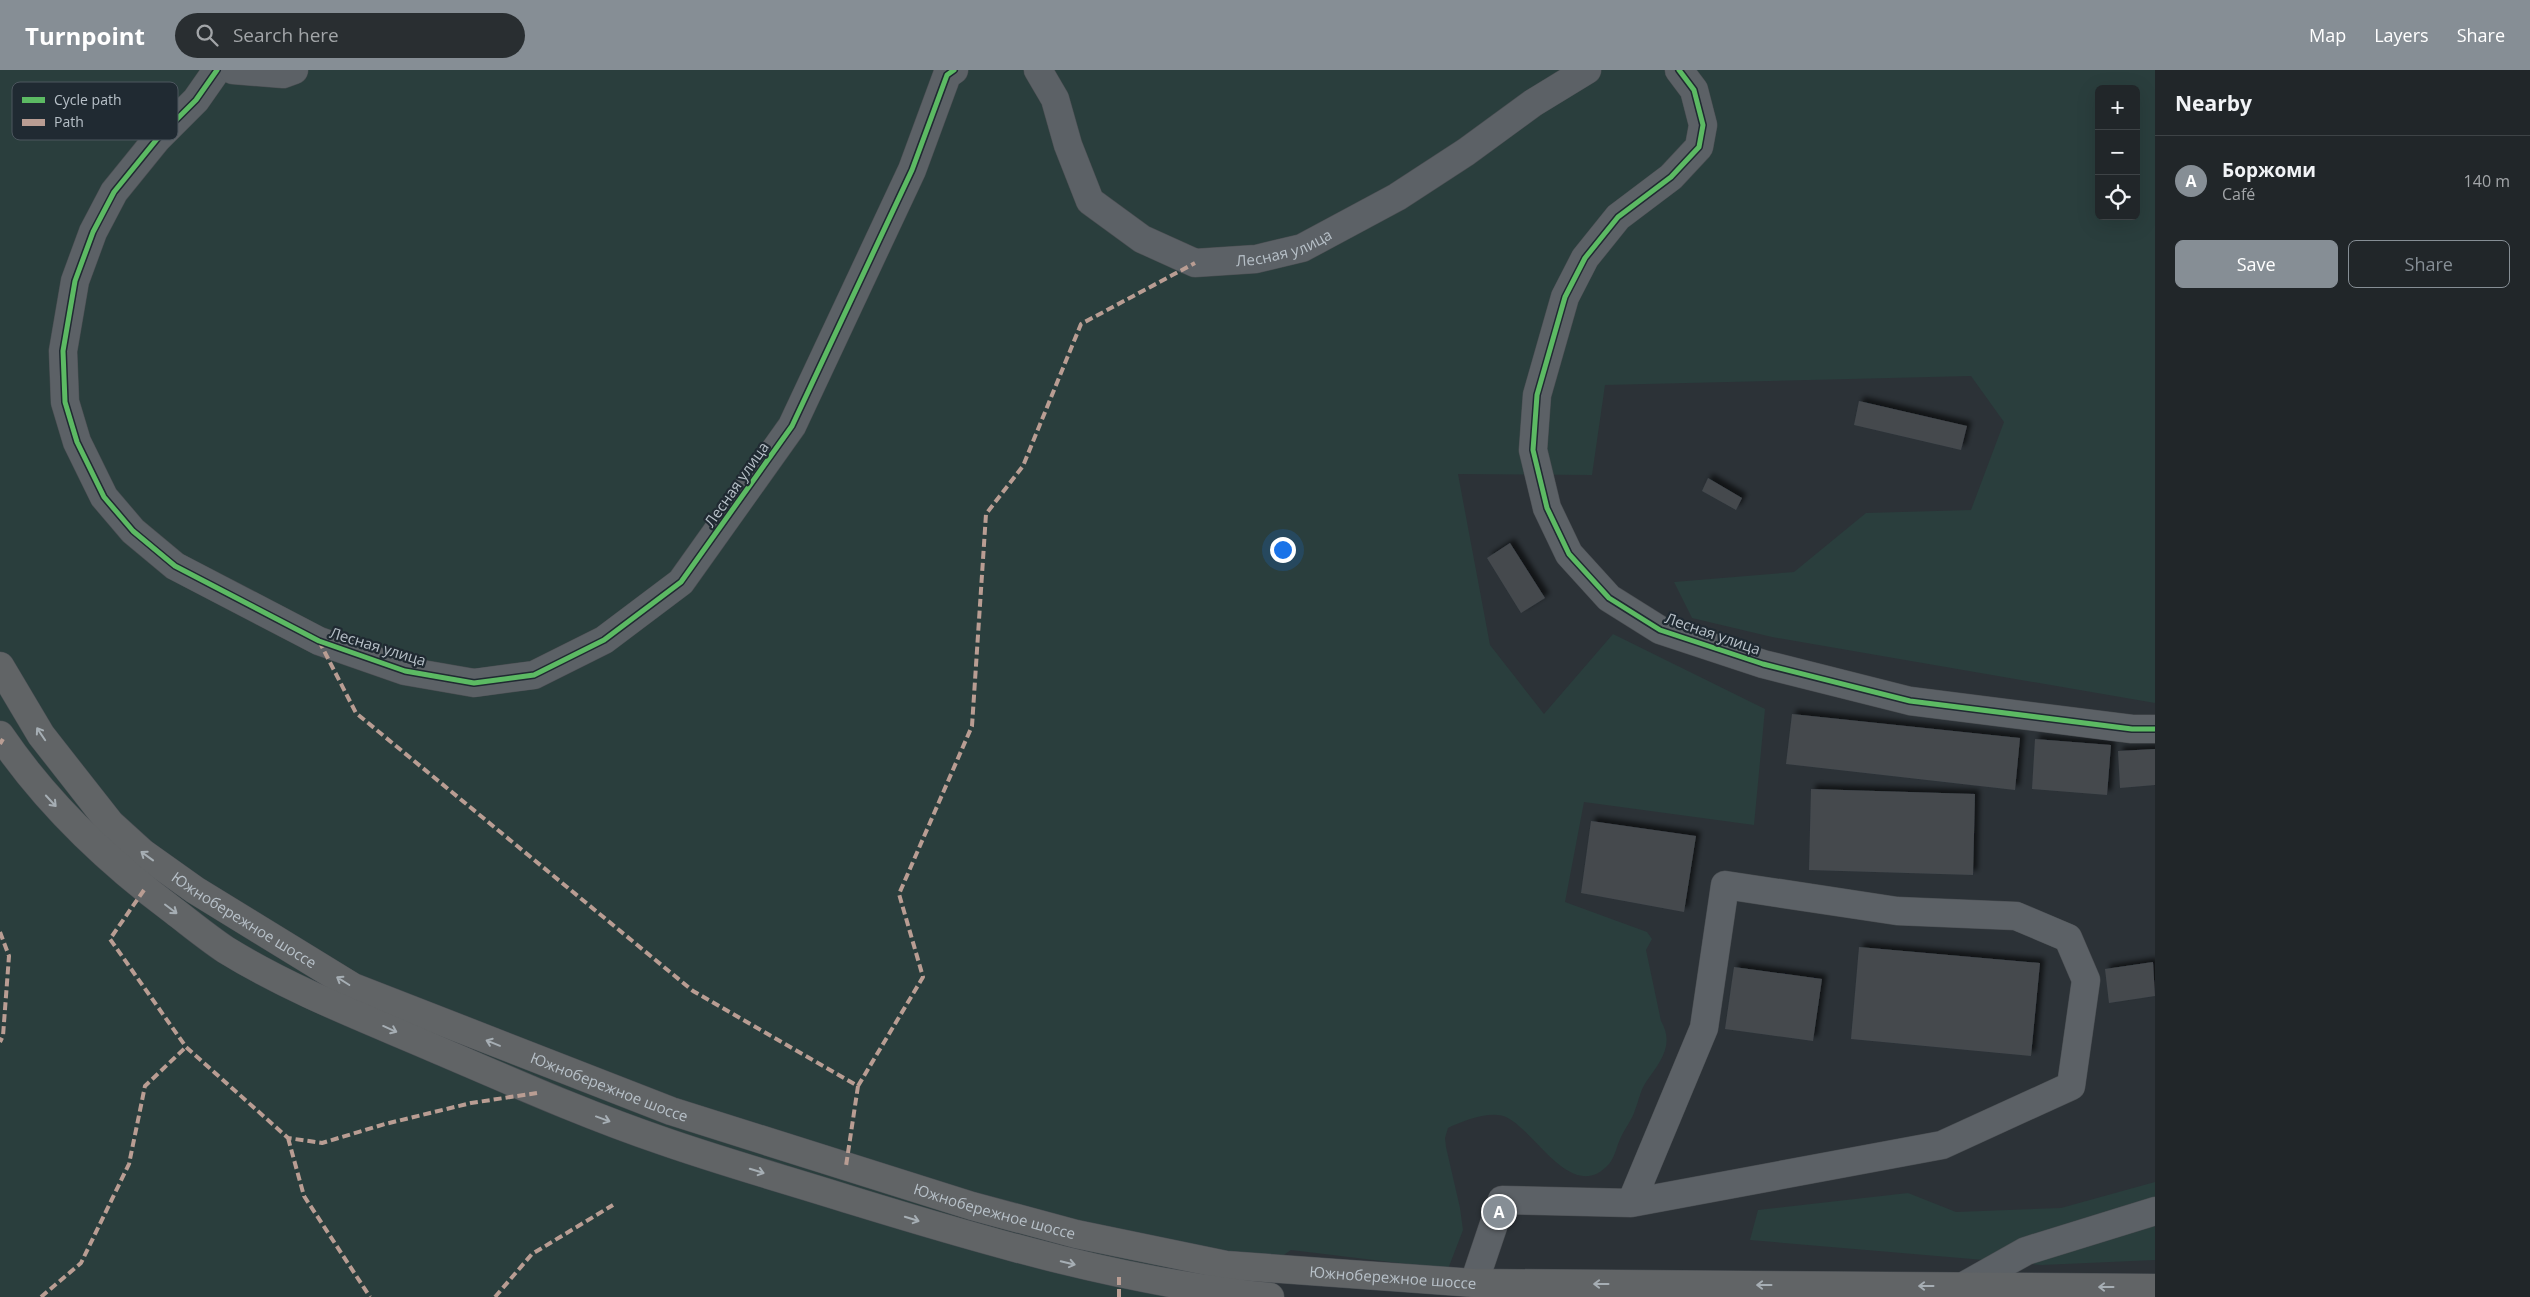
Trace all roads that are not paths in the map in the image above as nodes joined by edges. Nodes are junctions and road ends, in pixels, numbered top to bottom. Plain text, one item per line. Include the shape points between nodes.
1 (217, 70) edge
2 (233, 70) edge
3 (294, 70) edge
4 (954, 70) edge
5 (1038, 70) edge
6 (1588, 70) edge
7 (1679, 70) edge
8 (178, 118) edge
9 (156, 140) edge
10 (0, 666) edge
11 (2155, 729) edge
12 (0, 734) edge
13 (1631, 1203) junction
14 (2155, 1211) edge
15 (1962, 1286) junction
16 (2155, 1288) edge
17 (1474, 1290) edge
18 (1270, 1297) edge

1 - 8 street, Лесная улица via 196,100
2 - 3 street via 283,74
4 - 9 street, Лесная улица via 947,75 912,170 792,426 681,582 604,640 534,674 474,683 405,671 319,641 175,566 133,531 104,497 76,442 65,402 63,351 76,281 93,232 114,192
5 - 6 street, Лесная улица via 1055,99 1068,145 1090,201 1142,239 1195,263 1256,259 1302,248 1397,197 1533,103
7 - 11 street, Лесная улица via 1694,90 1704,125 1699,147 1671,177 1618,217 1584,258 1564,297 1537,395 1533,450 1547,508 1569,554 1609,598 1660,630 1763,664 1910,701 2132,729
17 -> 10 highway, Южнобережное шоссе via 1226,1265 1076,1234 972,1206 672,1111 353,987 195,890 143,853 110,823 41,735
12 -> 18 highway, Южнобережное шоссе via 49,799 109,860 144,890 225,949 309,994 557,1102 674,1145 967,1236 1074,1264 1223,1292
13 - 13 street via 1942,1146 2071,1086 2086,980 2068,938 2016,916 1897,911 1725,885 1704,1028
13 - 17 street via 1502,1200
14 - 15 street via 2026,1251
16 -> 15 highway, Южнобережное шоссе
15 -> 17 highway, Южнобережное шоссе

